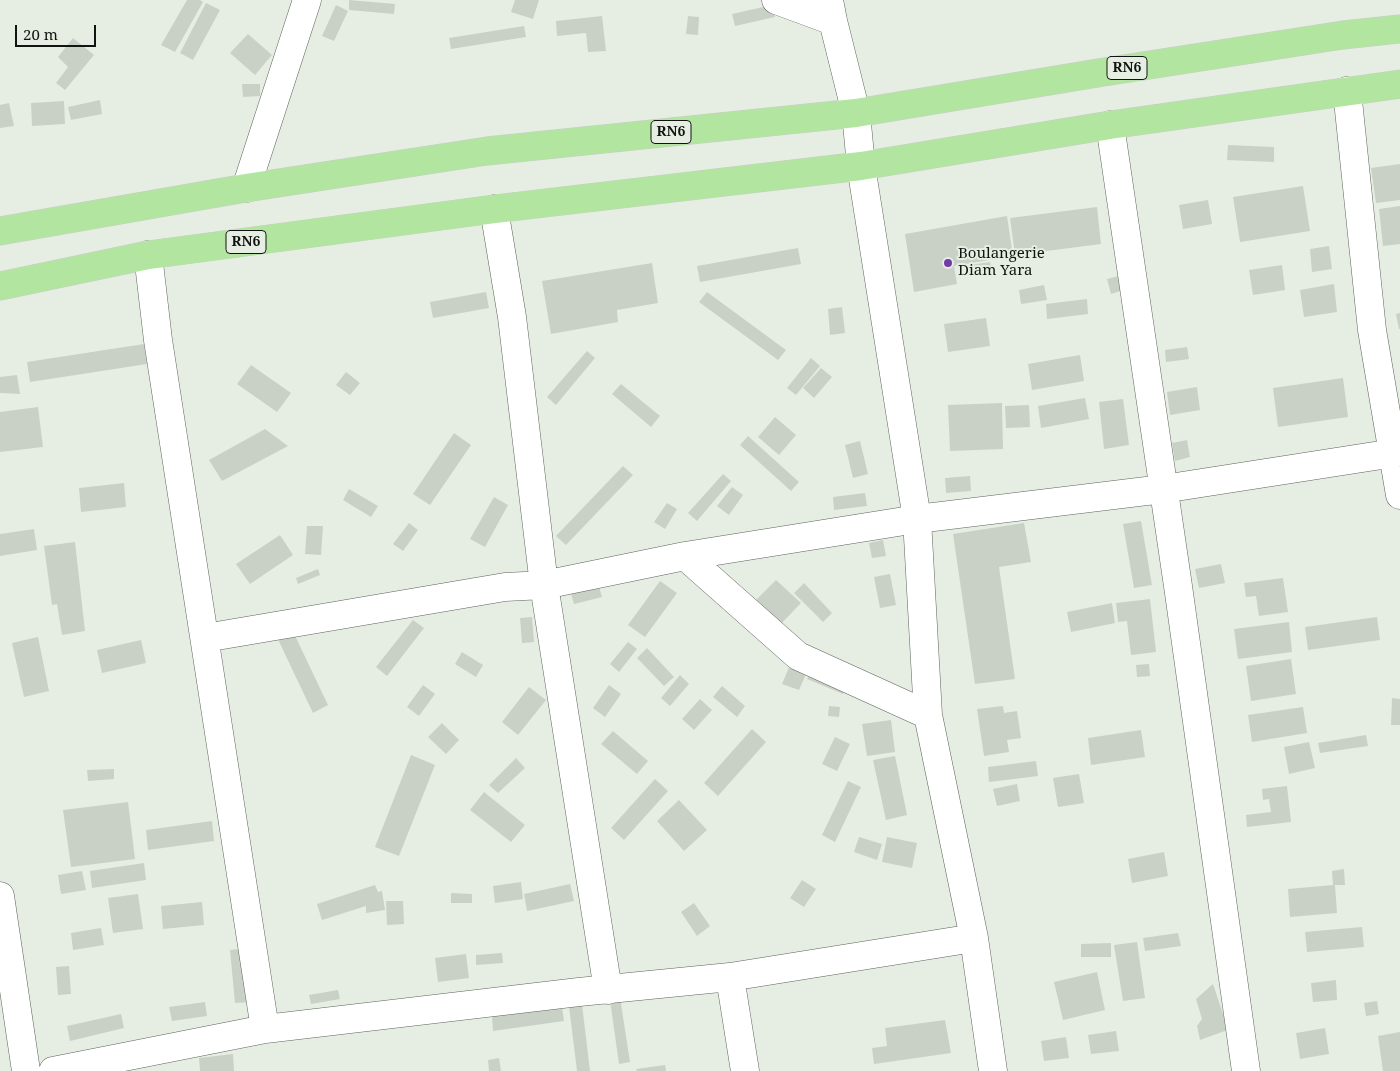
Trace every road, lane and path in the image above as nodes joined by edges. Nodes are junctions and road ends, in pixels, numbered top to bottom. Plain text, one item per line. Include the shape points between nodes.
1 (308, 0) edge
2 (776, 0) edge
3 (831, 10) edge
4 (1400, 29) edge
5 (1400, 84) edge
6 (1348, 91) junction
7 (856, 113) junction
8 (1110, 125) junction
9 (862, 166) junction
10 (246, 188) junction
11 (494, 209) junction
12 (0, 231) edge
13 (148, 255) junction
14 (0, 286) edge
15 (1396, 452) edge
16 (1163, 489) junction
17 (1400, 495) edge
18 (917, 519) junction
19 (685, 556) junction
20 (544, 585) junction
21 (205, 638) junction
22 (928, 715) junction
23 (0, 896) edge
24 (974, 938) junction
25 (730, 977) junction
26 (608, 990) junction
27 (265, 1029) junction
28 (26, 1071) edge
29 (53, 1071) edge
30 (745, 1071) edge
31 (992, 1071) edge
32 (1246, 1071) edge

1 - 10 street
2 - 3 street
3 - 7 street
4 - 7 highway, RN6 via 1104,72
5 - 6 highway, RN6
6 - 8 highway, RN6
6 - 15 street via 1372,330
7 - 9 street
7 - 10 highway, RN6 via 487,151
8 - 9 highway, RN6
8 - 16 street
9 - 11 highway, RN6
9 - 18 street
10 - 12 highway, RN6
11 - 13 highway, RN6
11 - 20 street via 512,317
13 - 14 highway, RN6
13 - 21 street via 158,340
15 - 16 street
15 - 17 street
16 - 18 street
16 - 32 street
18 - 19 street
18 - 22 street
19 - 20 street
19 - 22 street via 798,656
20 - 21 street via 505,588
20 - 26 street
21 - 27 street
22 - 24 street
23 - 28 street
24 - 25 street
24 - 31 street
25 - 26 street
25 - 30 street
26 - 27 street
27 - 29 street

